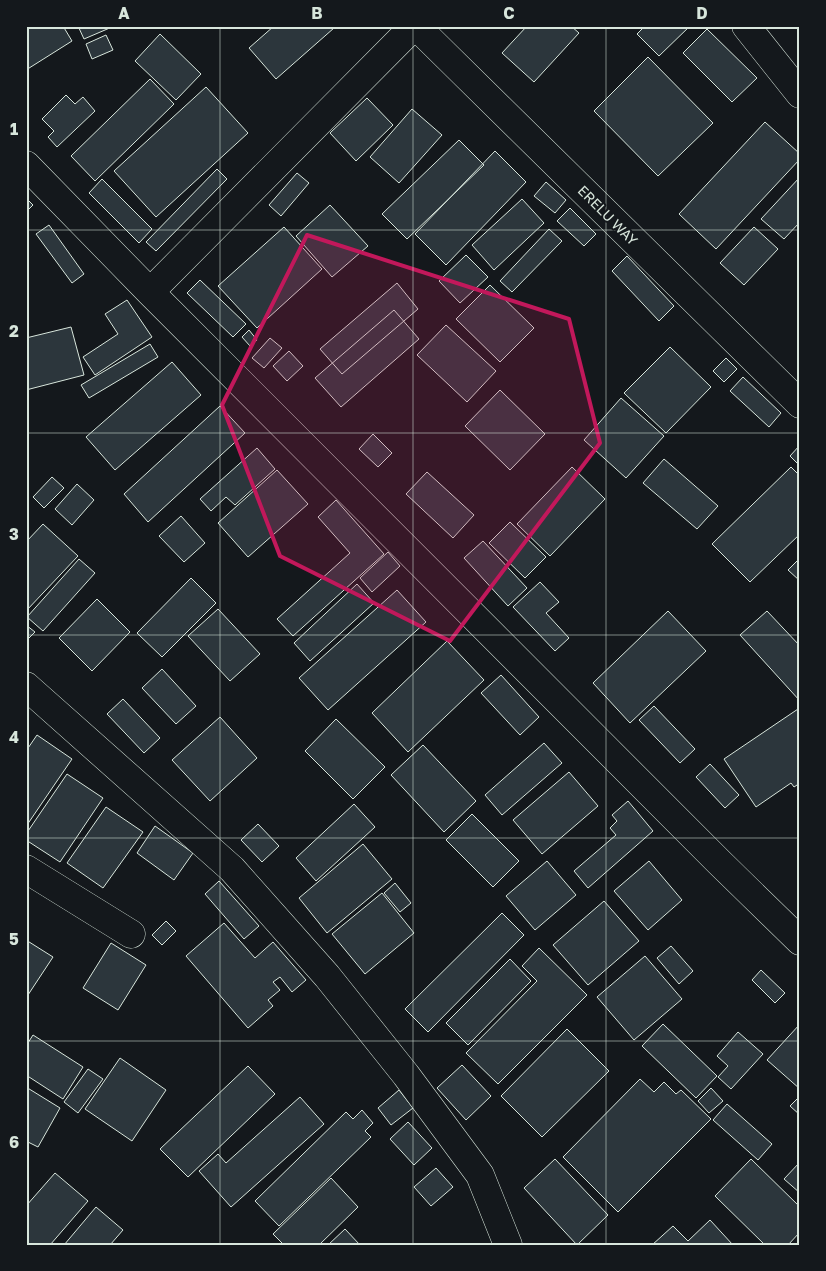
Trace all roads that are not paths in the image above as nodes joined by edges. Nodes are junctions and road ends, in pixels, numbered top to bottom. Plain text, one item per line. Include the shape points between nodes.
1 (415, 26) edge
2 (746, 26) edge
3 (800, 94) edge
4 (26, 165) edge
5 (150, 292) junction
6 (800, 404) edge
7 (26, 686) edge
8 (26, 869) edge
9 (131, 934) dead end
10 (800, 941) edge
11 (508, 1245) edge

1 - 5 street
1 - 6 street, ERELU WAY
2 - 3 street
4 - 5 street
5 - 10 street
7 - 11 street via 232,868 327,976 480,1175
8 - 9 street

